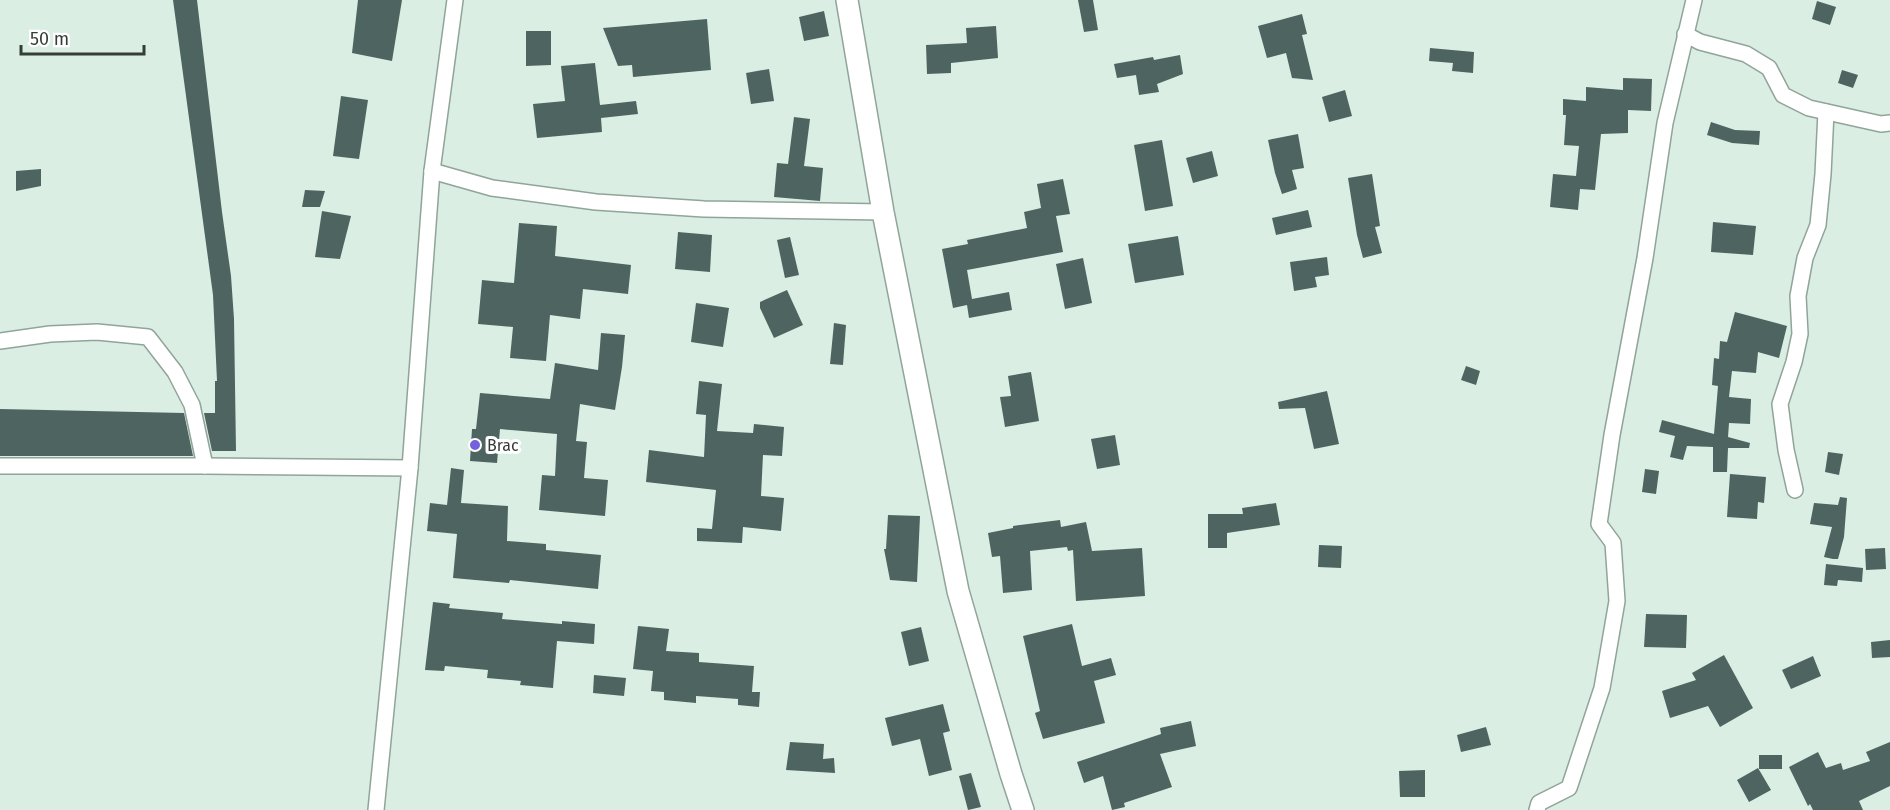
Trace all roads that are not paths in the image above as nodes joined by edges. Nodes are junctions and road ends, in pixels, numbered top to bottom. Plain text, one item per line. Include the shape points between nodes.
1 (455, 0) edge
2 (847, 0) edge
3 (1694, 0) edge
4 (1684, 34) junction
5 (1826, 112) junction
6 (1890, 123) edge
7 (432, 171) junction
8 (883, 212) junction
9 (0, 341) edge
10 (0, 466) edge
11 (206, 466) junction
12 (410, 468) junction
13 (1795, 490) dead end
14 (376, 810) edge
15 (1023, 810) edge
16 (1537, 810) edge

1 - 7 street
2 - 8 main road
3 - 4 street
4 - 5 street via 1746,54 1769,68 1783,95
4 - 16 street via 1665,123 1599,524 1613,543 1617,601 1602,688 1569,788 1539,803
5 - 6 street
5 - 13 street via 1818,225 1805,258 1798,296 1800,334 1780,404
7 - 8 street via 492,188 596,202 704,209
7 - 12 street
8 - 15 main road via 958,591
9 - 11 street via 97,332 148,337 175,372 192,405
10 - 11 street
11 - 12 street
12 - 14 street

